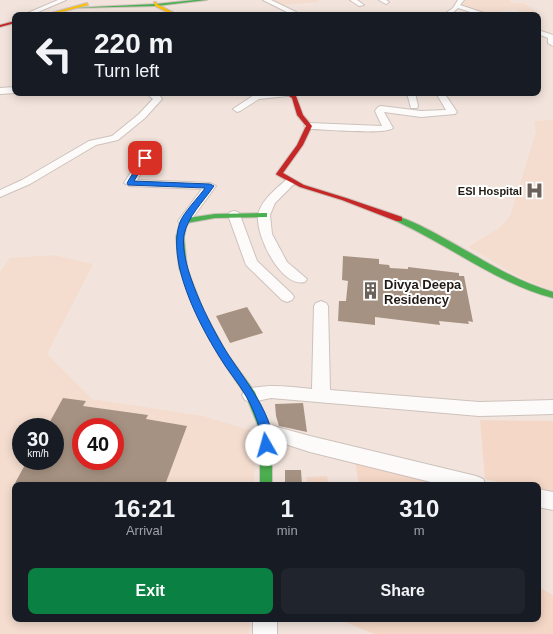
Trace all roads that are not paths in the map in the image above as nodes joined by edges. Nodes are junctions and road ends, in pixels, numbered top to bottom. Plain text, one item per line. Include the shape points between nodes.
1 (63, 0) edge
2 (101, 0) edge
3 (108, 0) edge
4 (184, 0) edge
5 (205, 0) edge
6 (266, 0) edge
7 (353, 0) edge
8 (461, 0) edge
9 (156, 4) junction
10 (361, 5) dead end
11 (457, 6) junction
12 (79, 8) junction
13 (33, 12) edge
14 (64, 12) edge
15 (171, 12) edge
16 (294, 12) edge
17 (450, 12) edge
18 (477, 12) edge
19 (12, 22) edge
20 (12, 26) edge
21 (0, 27) edge
22 (541, 33) edge
23 (553, 44) edge
24 (12, 90) edge
25 (0, 91) edge
26 (156, 96) edge
27 (264, 96) edge
28 (292, 96) edge
29 (412, 96) edge
30 (442, 96) edge
31 (414, 106) dead end
32 (237, 109) dead end
33 (309, 126) junction
34 (145, 158) dead end
35 (290, 182) junction
36 (0, 194) edge
37 (264, 215) junction
38 (234, 216) junction
39 (184, 221) junction
40 (300, 279) dead end
41 (553, 295) edge
42 (287, 297) dead end
43 (321, 306) dead end
44 (251, 395) junction
45 (321, 396) junction
46 (553, 407) edge
47 (266, 431) junction
48 (266, 482) edge
49 (464, 482) edge
50 (541, 498) edge
51 (553, 500) edge
52 (265, 622) edge
53 (264, 634) edge

1 - 13 street
2 - 12 street
3 - 12 street
4 - 9 street
5 - 9 street
6 - 16 street
7 - 10 street
8 - 11 street
9 - 12 street
9 - 15 street
11 - 17 street
11 - 18 street
12 - 14 street
19 - 21 street
20 - 21 street
22 - 23 street via 552,37
24 - 25 street
26 - 36 street via 158,99 142,116 116,138 93,143
27 - 32 street via 257,97
28 - 33 street via 300,116
29 - 31 street
30 - 33 street via 452,112 427,114 381,109 379,111 388,128
33 - 35 street via 300,145 279,174
34 - 39 street via 130,183 210,186
35 - 37 street via 270,202
35 - 41 street via 406,222 537,292
37 - 38 street
37 - 40 street via 266,234 281,264
38 - 39 street
38 - 42 street via 251,262
39 - 44 street via 180,237 183,268 207,326 222,354
43 - 45 street
44 - 45 street via 271,392
44 - 47 street
45 - 46 street via 479,409
47 - 48 street
47 - 49 street
50 - 51 street
52 - 53 street

